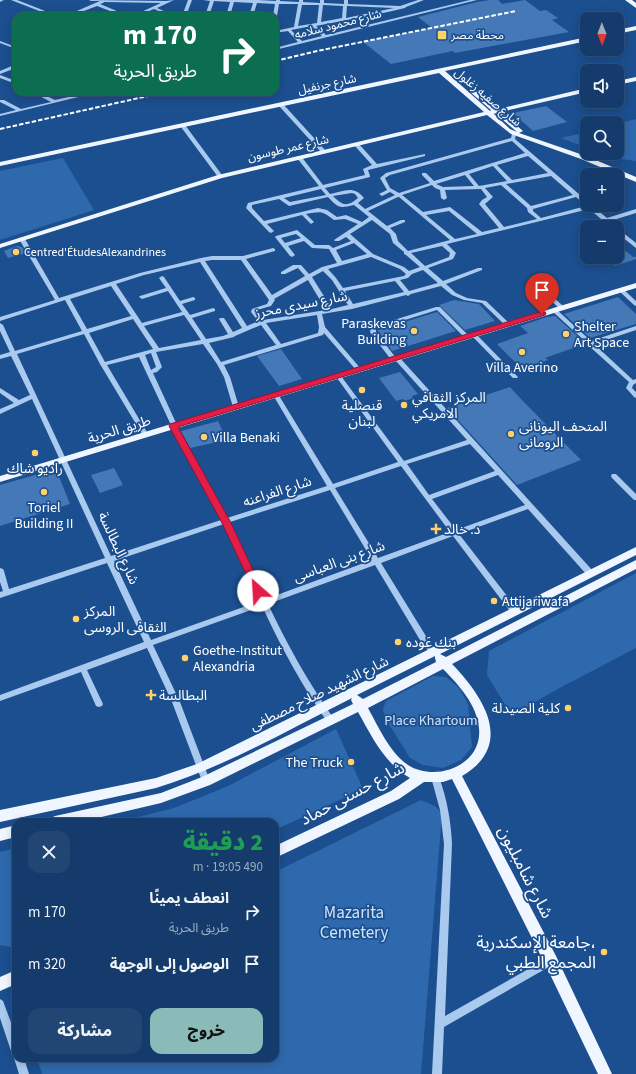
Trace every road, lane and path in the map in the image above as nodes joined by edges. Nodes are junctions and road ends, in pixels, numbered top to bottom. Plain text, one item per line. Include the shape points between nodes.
1 (13, 0) edge
2 (91, 0) edge
3 (106, 0) edge
4 (172, 0) edge
5 (190, 0) edge
6 (205, 0) edge
7 (212, 0) edge
8 (367, 0) edge
9 (390, 0) edge
10 (406, 0) edge
11 (422, 0) edge
12 (475, 0) edge
13 (628, 0) edge
14 (138, 1) edge
15 (233, 1) edge
16 (256, 1) edge
17 (278, 1) edge
18 (166, 2) junction
19 (301, 2) edge
20 (322, 2) edge
21 (345, 2) edge
22 (96, 4) junction
23 (367, 6) junction
24 (405, 6) junction
25 (636, 6) edge
26 (154, 8) junction
27 (389, 8) junction
28 (45, 12) edge
29 (77, 12) edge
30 (117, 12) edge
31 (144, 12) edge
32 (164, 12) edge
33 (186, 12) edge
34 (208, 12) edge
35 (229, 12) edge
36 (252, 12) edge
37 (276, 12) edge
38 (366, 15) junction
39 (344, 19) junction
40 (391, 21) junction
41 (319, 24) junction
42 (313, 25) junction
43 (296, 28) junction
44 (636, 28) edge
45 (289, 30) junction
46 (279, 31) edge
47 (624, 31) edge
48 (325, 37) junction
49 (580, 41) edge
50 (0, 42) edge
51 (301, 42) junction
52 (12, 46) edge
53 (279, 48) edge
54 (0, 66) edge
55 (12, 68) edge
56 (8, 70) junction
57 (443, 70) junction
58 (0, 74) edge
59 (636, 79) edge
60 (12, 81) edge
61 (624, 82) edge
62 (580, 92) edge
63 (42, 96) edge
64 (80, 96) edge
65 (2, 101) dead end
66 (55, 102) junction
67 (281, 105) junction
68 (20, 110) junction
69 (496, 111) junction
70 (487, 113) junction
71 (0, 115) edge
72 (183, 126) junction
73 (515, 134) junction
74 (356, 144) junction
75 (323, 151) junction
76 (528, 154) junction
77 (423, 155) dead end
78 (299, 157) junction
79 (0, 164) edge
80 (493, 164) junction
81 (375, 166) junction
82 (614, 168) edge
83 (624, 172) edge
84 (466, 173) junction
85 (624, 173) edge
86 (424, 174) dead end
87 (552, 174) junction
88 (220, 176) junction
89 (636, 176) edge
90 (636, 180) edge
91 (511, 182) junction
92 (434, 184) junction
93 (503, 184) junction
94 (321, 187) junction
95 (479, 187) junction
96 (442, 189) junction
97 (389, 191) junction
98 (382, 194) dead end
99 (329, 195) junction
100 (398, 195) junction
101 (577, 196) junction
102 (280, 197) junction
103 (444, 198) dead end
104 (580, 198) edge
105 (355, 203) junction
106 (580, 207) edge
107 (530, 208) junction
108 (365, 211) junction
109 (636, 211) edge
110 (596, 212) edge
111 (302, 213) junction
112 (422, 214) junction
113 (373, 217) junction
114 (540, 219) junction
115 (606, 220) joint
116 (403, 221) dead end
117 (311, 222) dead end
118 (263, 223) junction
119 (362, 224) junction
120 (386, 228) junction
121 (502, 228) junction
122 (270, 231) dead end
123 (346, 234) junction
124 (481, 234) junction
125 (624, 236) edge
126 (22, 239) junction
127 (305, 239) junction
128 (337, 240) dead end
129 (354, 241) junction
130 (454, 241) junction
131 (284, 244) junction
132 (443, 244) junction
133 (0, 246) edge
134 (636, 246) edge
135 (273, 250) dead end
136 (332, 250) junction
137 (406, 253) junction
138 (292, 254) dead end
139 (371, 255) junction
140 (243, 258) junction
141 (201, 260) junction
142 (340, 263) junction
143 (324, 268) junction
144 (423, 268) junction
145 (480, 269) dead end
146 (283, 273) dead end
147 (409, 274) junction
148 (308, 276) junction
149 (162, 278) dead end
150 (397, 279) junction
151 (532, 280) dead end
152 (112, 283) junction
153 (441, 284) junction
154 (636, 285) edge
155 (170, 290) junction
156 (342, 290) junction
157 (621, 290) junction
158 (408, 294) junction
159 (142, 297) dead end
160 (67, 298) junction
161 (271, 298) junction
162 (193, 299) dead end
163 (58, 300) junction
164 (179, 303) junction
165 (636, 304) edge
166 (352, 307) junction
167 (558, 309) junction
168 (213, 310) dead end
169 (330, 311) junction
170 (319, 312) junction
171 (187, 315) junction
172 (134, 317) junction
173 (0, 319) edge
174 (222, 319) dead end
175 (262, 322) junction
176 (508, 324) junction
177 (0, 325) edge
178 (140, 325) junction
179 (322, 327) junction
180 (245, 328) junction
181 (636, 329) edge
182 (86, 331) junction
183 (232, 336) junction
184 (470, 336) junction
185 (206, 341) junction
186 (589, 344) junction
187 (280, 346) junction
188 (155, 350) junction
189 (12, 353) junction
190 (141, 354) junction
191 (0, 357) edge
192 (396, 359) junction
193 (103, 364) junction
194 (220, 364) junction
195 (359, 370) junction
196 (149, 372) junction
197 (515, 376) dead end
198 (339, 377) junction
199 (634, 381) edge
200 (0, 390) edge
201 (276, 395) junction
202 (33, 396) junction
203 (636, 396) edge
204 (18, 403) junction
205 (236, 407) junction
206 (0, 412) edge
207 (173, 425) junction
208 (145, 434) junction
209 (471, 441) junction
210 (64, 460) junction
211 (402, 464) junction
212 (499, 472) junction
213 (614, 476) dead end
214 (0, 479) edge
215 (331, 487) junction
216 (428, 498) junction
217 (636, 498) edge
218 (529, 506) junction
219 (225, 521) junction
220 (455, 533) junction
221 (636, 551) edge
222 (108, 559) junction
223 (376, 562) junction
224 (636, 564) edge
225 (0, 571) edge
226 (590, 573) junction
227 (4, 594) edge
228 (264, 602) junction
229 (515, 612) junction
230 (149, 645) junction
231 (434, 652) junction
232 (443, 662) junction
233 (83, 669) junction
234 (353, 693) junction
235 (0, 698) edge
236 (99, 704) dead end
237 (360, 705) junction
238 (322, 709) junction
239 (331, 721) junction
240 (200, 768) junction
241 (455, 774) junction
242 (422, 776) junction
243 (435, 777) junction
244 (206, 781) junction
245 (0, 816) edge
246 (73, 818) edge
247 (12, 832) edge
248 (0, 835) edge
249 (279, 850) edge
250 (551, 961) junction
251 (12, 979) edge
252 (0, 984) edge
253 (0, 1004) edge
254 (440, 1024) junction
255 (12, 1038) edge
256 (20, 1062) edge
257 (603, 1073) edge
258 (24, 1074) edge
259 (437, 1074) edge

1 - 28 street
2 - 3 street
3 - 14 street
3 - 22 street
4 - 18 street
5 - 33 street
6 - 7 street
7 - 15 street
7 - 34 street
8 - 23 street
9 - 27 street
10 - 24 street
11 - 24 street
12 - 40 street, شارع محمود سلامه via 436,7
13 - 25 main road
14 - 18 street
15 - 16 street
15 - 35 street
16 - 17 street
16 - 36 street
17 - 19 street
17 - 37 street
18 - 26 street
19 - 20 street
19 - 43 street
20 - 21 street
20 - 41 street
21 - 23 street
21 - 39 street
22 - 29 street
22 - 30 street
23 - 27 street
23 - 38 street
24 - 27 street
26 - 31 street
26 - 32 street
27 - 38 street
27 - 40 street
38 - 39 street
39 - 41 street
40 - 48 street, شارع محمود سلامه
41 - 42 street
42 - 43 street
42 - 48 street
43 - 45 street
44 - 47 main road
45 - 46 street
45 - 51 street
48 - 51 street, شارع محمود سلامه
49 - 57 main road, شارع جرنفيل
50 - 52 street
51 - 53 street, شارع محمود سلامه
54 - 56 street
55 - 56 street
56 - 58 street
57 - 67 main road, شارع جرنفيل
57 - 69 main road, شارع صفيه زغلول
57 - 70 main road, شارع صفيه زغلول
58 - 60 street
59 - 61 main road
62 - 69 main road, شارع عمر طوسون
63 - 66 street
64 - 66 street
65 - 68 street
66 - 68 street
67 - 72 main road, شارع جرنفيل
67 - 75 street
68 - 71 street
69 - 70 main road, شارع عمر طوسون
69 - 73 main road, شارع صفيه زغلول
70 - 73 main road, شارع صفيه زغلول
70 - 74 main road, شارع عمر طوسون
72 - 79 main road, شارع جرنفيل
72 - 88 street
73 - 76 street
73 - 82 main road, شارع صفيه زغلول
73 - 97 street via 384,176 383,180
74 - 75 main road, شارع عمر طوسون
74 - 81 street
75 - 78 main road, شارع عمر طوسون
76 - 80 street
76 - 87 street
77 - 81 street
78 - 88 main road, شارع عمر طوسون
78 - 94 street
80 - 84 street
80 - 91 street
81 - 94 street via 365,169 368,176
83 - 89 main road, شارع صفيه زغلول
84 - 92 street
84 - 95 street
85 - 90 main road, شارع صفيه زغلول
86 - 92 street
87 - 91 street
87 - 101 street
88 - 126 main road, شارع عمر طوسون
91 - 93 street
92 - 96 street
92 - 100 street
93 - 95 street
93 - 107 street
94 - 99 street
94 - 102 street
95 - 96 street
95 - 121 street via 490,197 482,204
96 - 103 street
97 - 98 street
97 - 100 street
99 - 102 street via 289,204
99 - 105 street via 342,206
99 - 105 street via 354,192 361,199
100 - 108 street
100 - 112 street
101 - 104 street
101 - 107 street
102 - 118 street via 250,204 249,208
105 - 108 street
106 - 114 street
107 - 114 street via 530,211
108 - 113 street
109 - 115 street
110 - 115 street
111 - 117 street
111 - 118 street
111 - 119 street via 322,210 336,220 347,217
112 - 124 street via 449,208
112 - 130 street
113 - 119 street
113 - 120 street
114 - 121 street
116 - 120 street
118 - 122 street
119 - 123 street
120 - 137 street
121 - 124 street
123 - 128 street
123 - 129 street
124 - 130 street
125 - 134 street
126 - 133 main road, شارع عمر طوسون
126 - 163 street
127 - 131 street
127 - 131 street via 295,232 279,236
127 - 136 street via 314,248 327,246
129 - 136 street
129 - 139 street
130 - 132 street
131 - 138 street
132 - 137 street
132 - 144 street via 453,256
135 - 140 street
136 - 142 street
137 - 144 street
139 - 142 street
139 - 147 street via 398,266
140 - 141 street via 217,257
140 - 161 street
141 - 152 street
141 - 180 street
142 - 143 street
143 - 148 street
143 - 156 street
144 - 147 street
144 - 153 street
145 - 153 street, شارع سيدى محرز
146 - 148 street via 297,266
147 - 150 street
148 - 161 street
148 - 169 street
149 - 155 street
150 - 156 street
150 - 158 street
151 - 167 street
152 - 160 street
152 - 172 street
153 - 158 street, شارع سيدى محرز
153 - 176 street via 460,297 488,304
154 - 157 main road, طريق الحرية
155 - 159 street
155 - 164 street
156 - 166 street
157 - 165 street
157 - 167 main road, طريق الحرية
158 - 166 street, شارع سيدى محرز
160 - 163 street
160 - 182 street
161 - 175 street via 269,306 255,309 254,312
162 - 164 street
163 - 173 street
164 - 171 street
166 - 169 street, شارع سيدى محرز
167 - 176 main road, طريق الحرية
167 - 186 street
168 - 171 street
169 - 170 street, شارع سيدى محرز
170 - 175 street, شارع سيدى محرز
170 - 179 street
171 - 178 street
171 - 185 street
172 - 178 street
172 - 182 street
174 - 183 street
175 - 180 street, شارع سيدى محرز
175 - 187 street
176 - 184 main road, طريق الحرية
177 - 189 street, شارع البطالسة
178 - 188 street
179 - 187 street via 321,334
179 - 195 street
180 - 183 street, شارع سيدى محرز
181 - 186 street
182 - 189 street
182 - 193 street
183 - 185 street, شارع سيدى محرز
184 - 192 main road, طريق الحرية
184 - 192 street via 438,308 373,328 373,332
184 - 197 street
185 - 188 street, شارع سيدى محرز
185 - 194 street
186 - 199 street
187 - 194 street
188 - 190 street, شارع سيدى محرز
188 - 196 street via 159,367
189 - 191 street
189 - 202 street, شارع البطالسة
190 - 193 street, شارع سيدى محرز
190 - 196 street
192 - 195 main road, طريق الحرية
192 - 209 street
193 - 208 street
194 - 205 street via 227,377
195 - 198 main road, طريق الحرية
196 - 207 street
198 - 201 main road, طريق الحرية
198 - 211 street
199 - 203 street via 629,388
200 - 204 street
201 - 205 main road, طريق الحرية
201 - 215 street
202 - 204 street
202 - 210 street, شارع البطالسة
204 - 206 street
205 - 207 main road, طريق الحرية
207 - 208 main road, طريق الحرية
207 - 219 street
208 - 210 main road, طريق الحرية
209 - 211 street, شارع الفراعنه
209 - 212 street
210 - 214 main road, طريق الحرية
210 - 222 street, شارع البطالسة
211 - 215 street, شارع الفراعنه
211 - 216 street
212 - 216 street
212 - 218 street
213 - 217 street
215 - 219 street, شارع الفراعنه
215 - 223 street
216 - 220 street
218 - 220 street, شارع بنى العباسى
218 - 226 street
219 - 222 street, شارع الفراعنه
219 - 228 street
220 - 223 street, شارع بنى العباسى
220 - 229 street
221 - 226 main road, شارع الشهيد صلاح مصطفى
222 - 227 street, شارع الفراعنه
222 - 230 street, شارع البطالسة
223 - 228 street, شارع بنى العباسى
223 - 231 street
224 - 232 main road, شارع الشهيد صلاح مصطفى
225 - 227 street
226 - 229 main road, شارع الشهيد صلاح مصطفى
228 - 230 street, شارع بنى العباسى
228 - 238 street via 292,660
229 - 231 main road, شارع الشهيد صلاح مصطفى
230 - 233 street, شارع بنى العباسى
230 - 240 street, شارع البطالسة via 176,702
231 - 232 main road
231 - 234 main road, شارع الشهيد صلاح مصطفى
232 - 237 main road, شارع الشهيد صلاح مصطفى
232 - 241 main road via 465,685 482,716 485,729 485,741 481,752 470,765
233 - 235 street, شارع بنى العباسى
233 - 236 street
234 - 237 main road
234 - 238 main road, شارع الشهيد صلاح مصطفى
237 - 239 main road, شارع الشهيد صلاح مصطفى
237 - 242 main road via 397,762 403,768
238 - 239 street
238 - 240 main road, شارع الشهيد صلاح مصطفى
239 - 244 main road, شارع الشهيد صلاح مصطفى
240 - 244 street, شارع البطالسة
240 - 245 main road, شارع الشهيد صلاح مصطفى via 156,783
241 - 243 main road
241 - 250 main road, شارع شامبليون
242 - 243 main road
242 - 249 main road, شارع حسنى حماد via 395,795
243 - 254 street via 447,821 448,844
244 - 246 main road, شارع الشهيد صلاح مصطفى via 161,798
247 - 248 main road
250 - 254 street
250 - 257 main road, شارع شامبليون
251 - 252 main road
253 - 255 street
254 - 259 street
256 - 258 street

